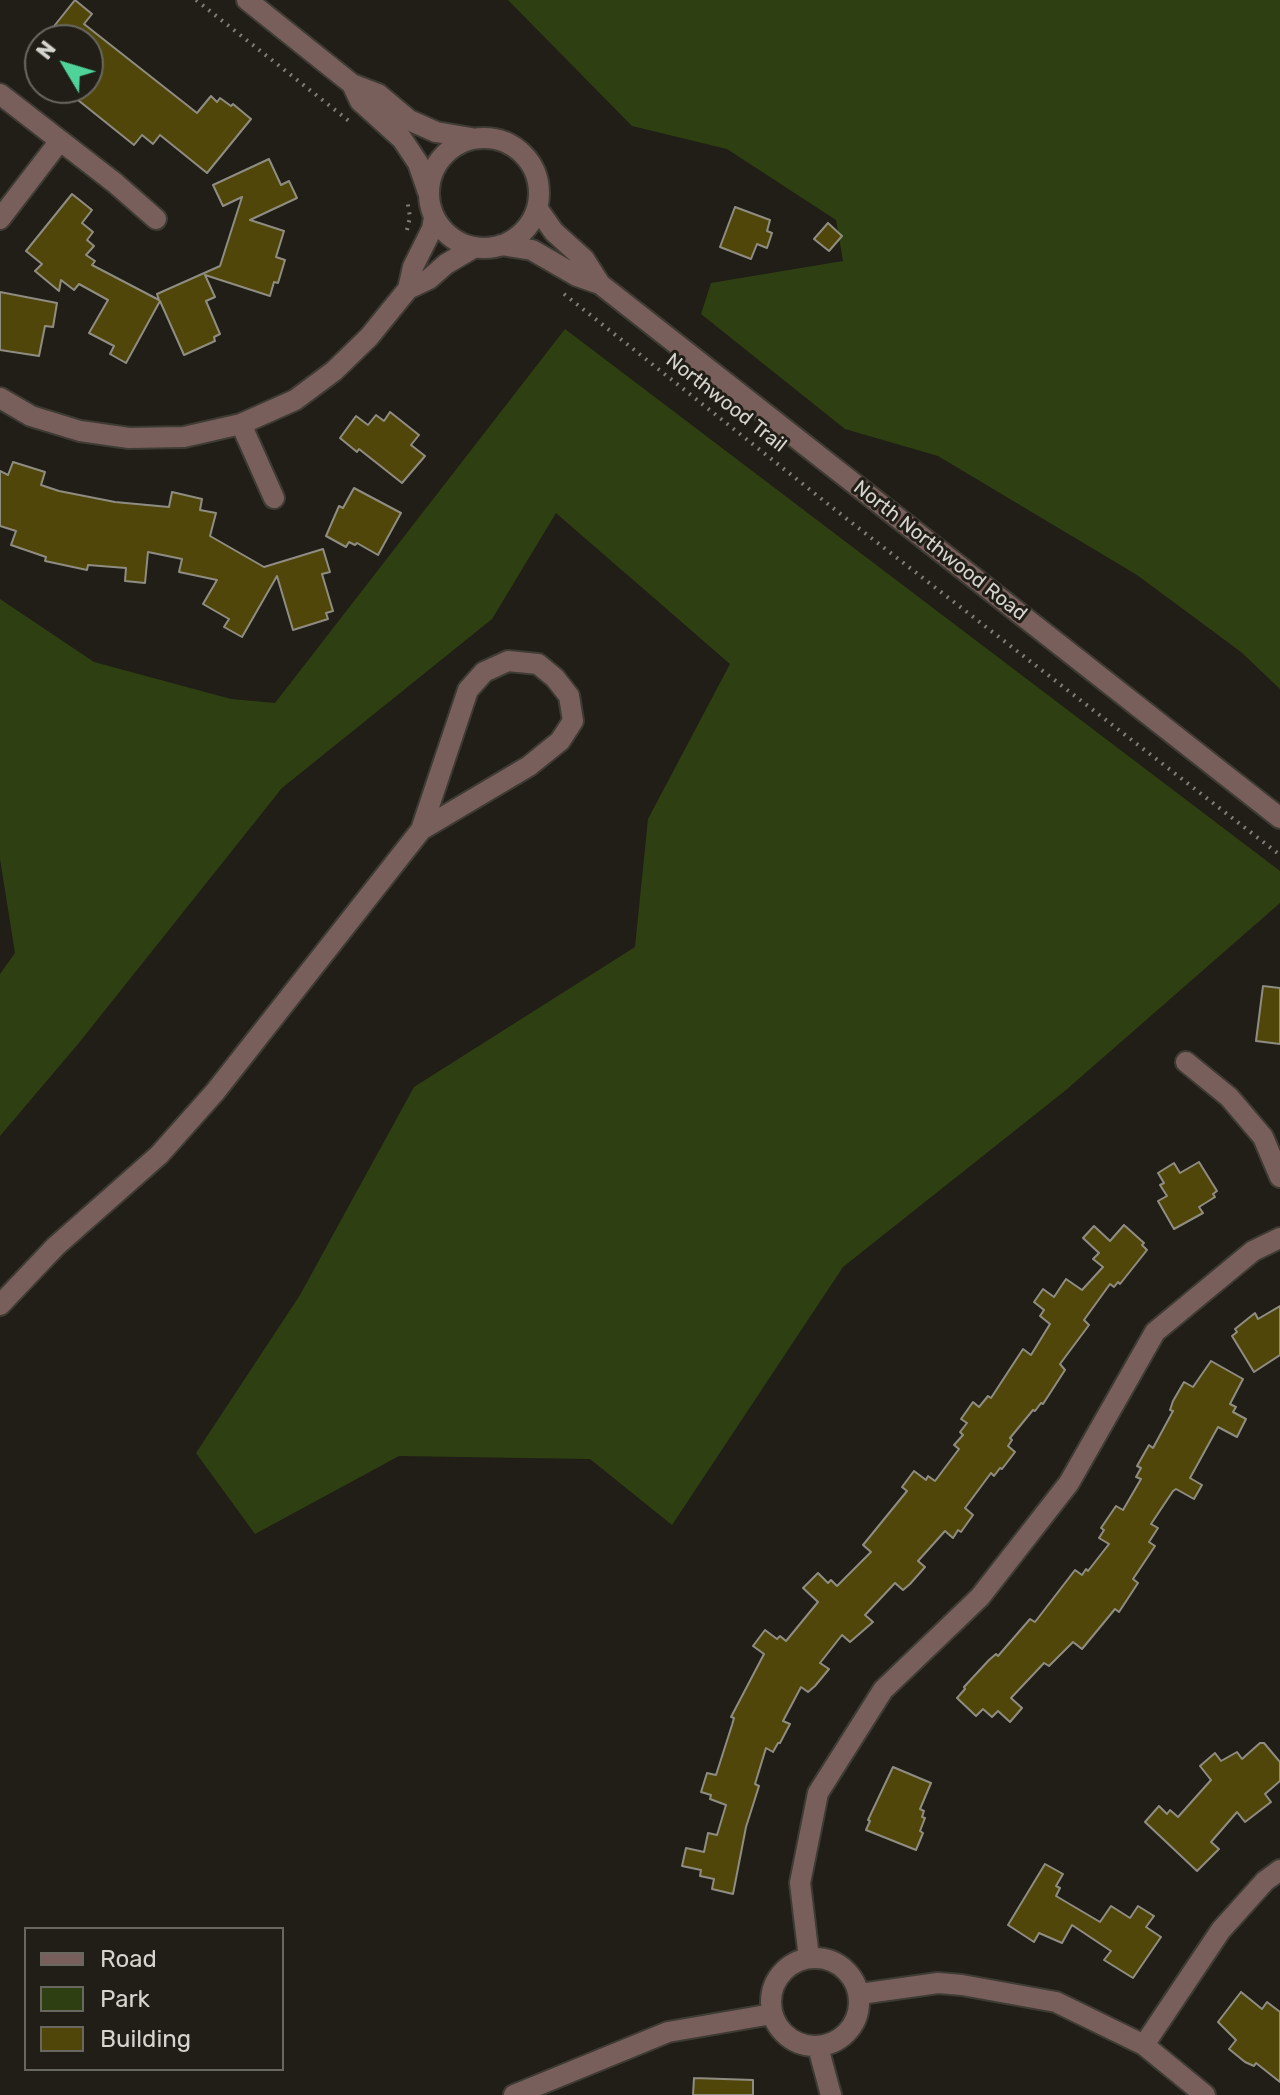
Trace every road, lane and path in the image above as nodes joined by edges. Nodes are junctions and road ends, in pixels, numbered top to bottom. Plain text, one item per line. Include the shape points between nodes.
1 (196, 0) edge
2 (247, 0) edge
3 (352, 84) junction
4 (0, 94) edge
5 (354, 125) dead end
6 (471, 138) junction
7 (59, 142) junction
8 (428, 192) junction
9 (407, 193) dead end
10 (537, 208) junction
11 (434, 218) junction
12 (0, 219) edge
13 (156, 219) dead end
14 (501, 245) junction
15 (475, 247) junction
16 (422, 249) junction
17 (600, 284) junction
18 (408, 289) junction
19 (564, 294) dead end
20 (0, 398) edge
21 (241, 424) junction
22 (274, 498) dead end
23 (1280, 818) edge
24 (421, 830) junction
25 (1280, 855) edge
26 (1186, 1062) dead end
27 (1280, 1177) edge
28 (1280, 1238) edge
29 (0, 1305) edge
30 (1280, 1870) edge
31 (809, 1958) junction
32 (860, 1994) junction
33 (772, 2014) junction
34 (1144, 2045) junction
35 (818, 2047) junction
36 (514, 2095) edge
37 (831, 2095) edge
38 (1205, 2095) edge

1 - 5 path
2 - 3 street
3 - 6 street via 378,94 409,120
3 - 8 street via 360,101 402,139
4 - 7 street
6 - 8 street via 440,158
6 - 10 street via 496,138 519,149 538,182
7 - 12 street
7 - 13 street
8 - 11 street
9 - 16 path via 410,217 405,235
10 - 14 street via 520,235
10 - 17 street, North Northwood Road
11 - 15 street via 455,240
11 - 16 street
14 - 15 street
14 - 17 street, North Northwood Road via 532,250
15 - 18 street
16 - 18 street
17 - 23 street, North Northwood Road
18 - 21 street via 334,371 295,400
19 - 25 path, Northwood Trail
20 - 21 street via 31,416 129,438 184,437
21 - 22 street
24 - 24 street via 529,766 560,741 573,721 569,696 538,664 508,661 484,672 468,690
24 - 29 street via 215,1092 159,1155 56,1246
26 - 27 street via 1229,1097 1263,1137
28 - 31 street via 1253,1251 1155,1332 1069,1483 980,1597 883,1690 818,1793 800,1883
30 - 34 street via 1221,1930
31 - 32 street via 837,1963
31 - 33 street via 795,1962 774,1984
32 - 34 street via 915,1985 962,1985 1056,2002
32 - 35 street via 853,2026 844,2037
33 - 35 street via 789,2039
33 - 36 street via 668,2032
34 - 38 street
35 - 37 street

